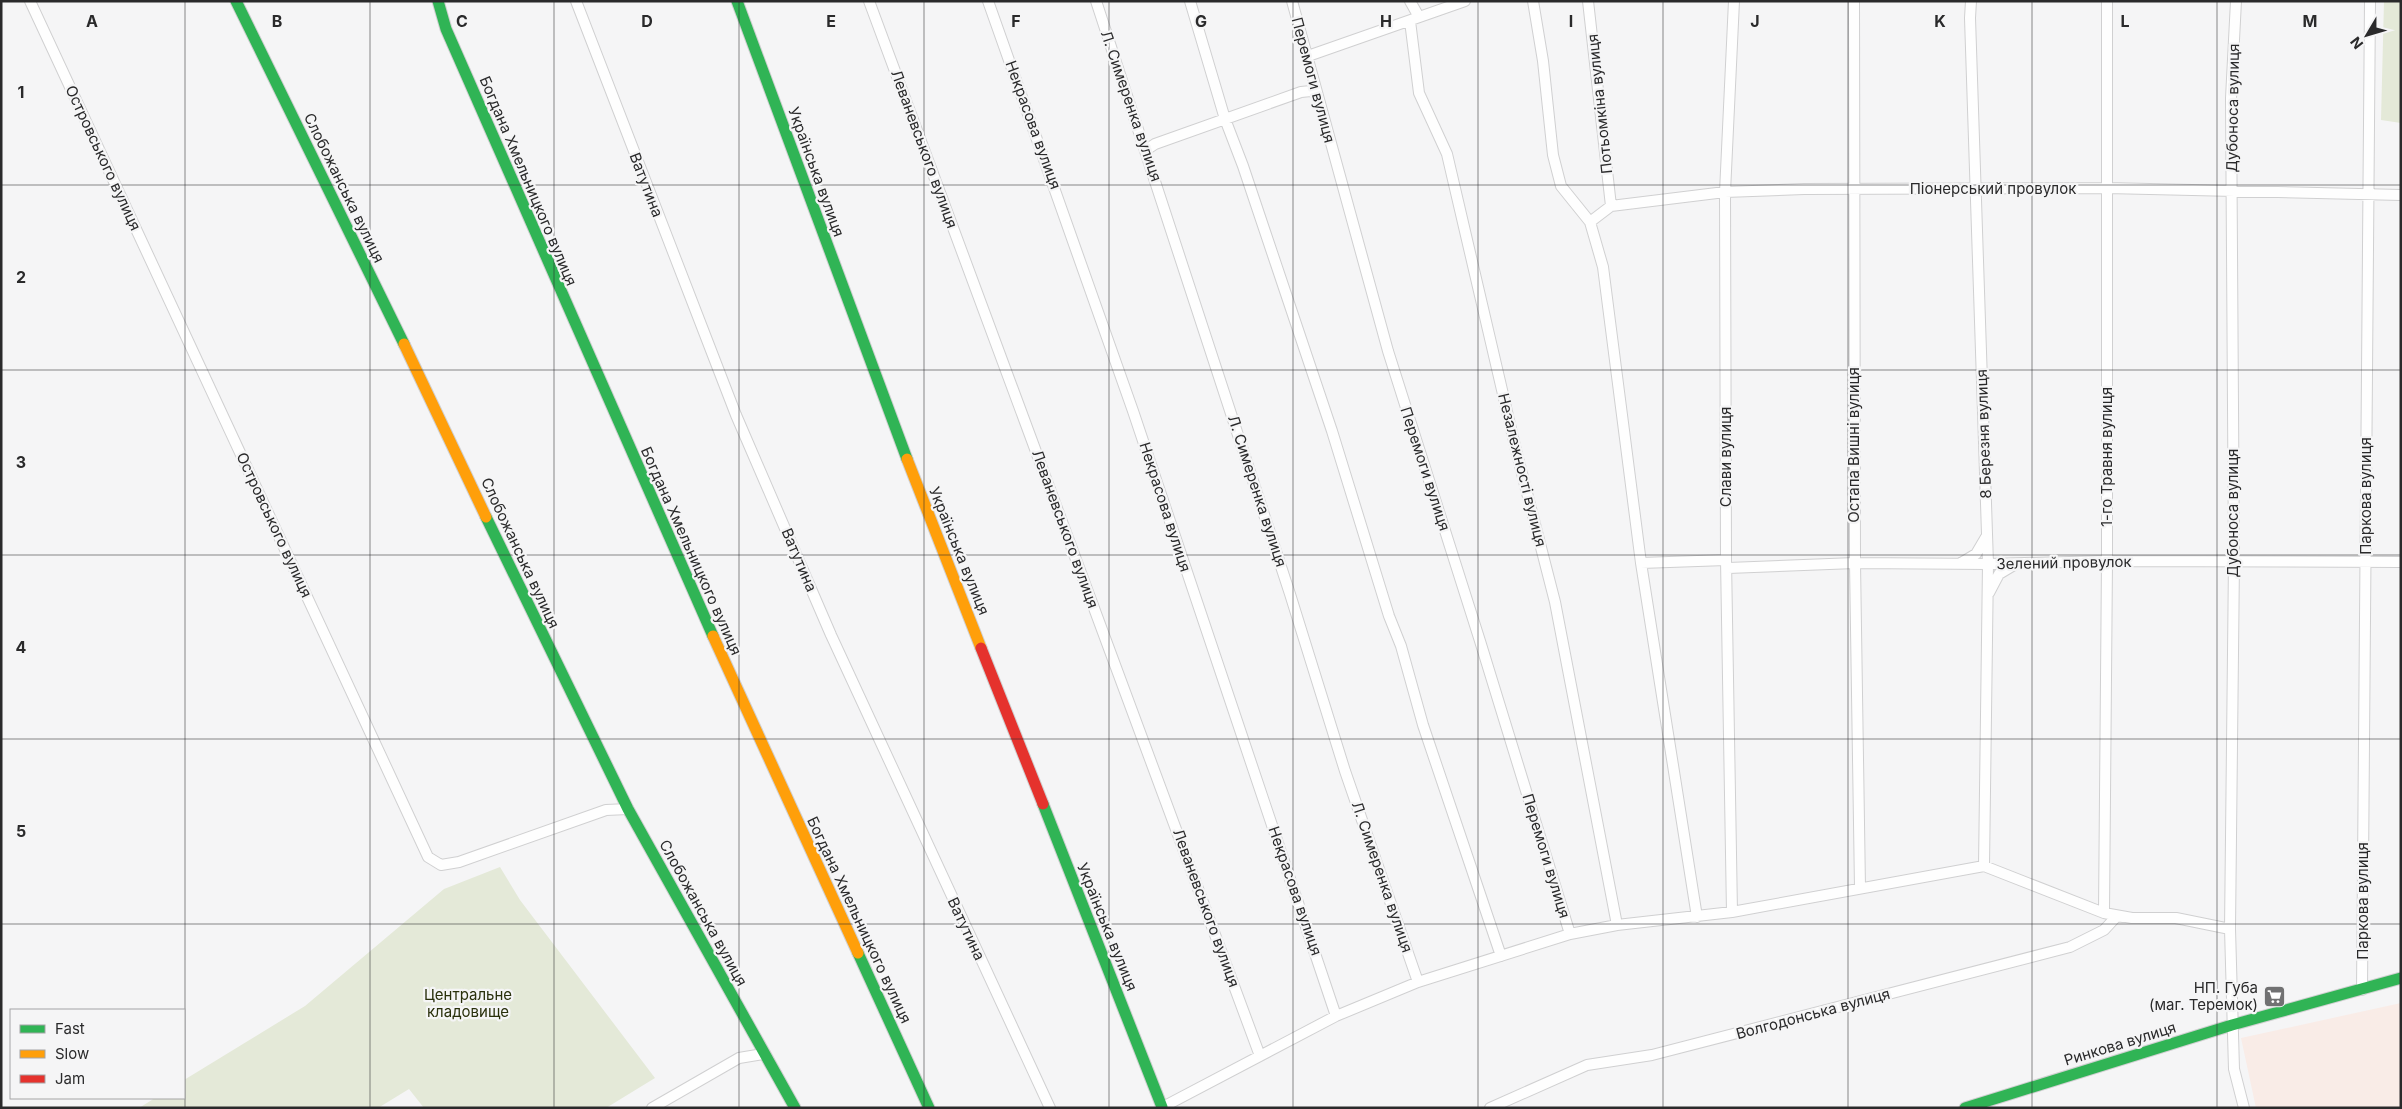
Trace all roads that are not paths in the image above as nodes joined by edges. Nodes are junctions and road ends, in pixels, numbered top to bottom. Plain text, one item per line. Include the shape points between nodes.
1 (30, 1) edge
2 (236, 1) edge
3 (438, 1) edge
4 (576, 1) edge
5 (737, 1) edge
6 (869, 1) edge
7 (988, 1) edge
8 (1096, 1) edge
9 (1190, 1) edge
10 (1292, 1) edge
11 (1410, 1) edge
12 (1465, 1) edge
13 (1533, 1) edge
14 (1588, 1) edge
15 (1734, 1) edge
16 (1854, 1) edge
17 (1971, 1) edge
18 (2107, 1) edge
19 (2236, 1) edge
20 (2370, 1) edge
21 (1414, 19) junction
22 (1308, 56) junction
23 (1317, 94) junction
24 (1225, 119) junction
25 (1146, 150) junction
26 (1853, 188) junction
27 (2107, 188) junction
28 (1976, 189) junction
29 (1725, 192) junction
30 (2232, 192) junction
31 (2368, 195) junction
32 (2401, 195) edge
33 (1611, 206) junction
34 (1590, 222) junction
35 (1987, 534) junction
36 (2107, 561) junction
37 (2234, 561) junction
38 (2366, 562) junction
39 (2401, 562) edge
40 (1641, 563) junction
41 (1855, 563) junction
42 (1727, 564) junction
43 (1956, 564) junction
44 (1988, 564) junction
45 (2018, 564) junction
46 (1987, 598) junction
47 (628, 809) junction
48 (1984, 866) junction
49 (1860, 888) junction
50 (1732, 912) junction
51 (2104, 913) junction
52 (1697, 917) junction
53 (2132, 918) junction
54 (1618, 925) junction
55 (2230, 929) junction
56 (1570, 934) junction
57 (1501, 956) junction
58 (2401, 978) edge
59 (1418, 982) junction
60 (2362, 990) junction
61 (1336, 1016) junction
62 (2232, 1025) junction
63 (763, 1054) junction
64 (1260, 1056) junction
65 (652, 1108) edge
66 (795, 1108) edge
67 (930, 1108) edge
68 (1050, 1108) edge
69 (1162, 1108) edge
70 (1490, 1108) edge
71 (1965, 1108) edge
72 (2244, 1108) edge

1 - 47 street, Островського вулиця via 428,857 441,865 459,862 606,810
2 - 47 street, Слобожанська вулиця
3 - 67 street, Богдана Хмельницкого вулиця via 446,28 670,542
4 - 68 street, Ватутина via 736,415 831,636
5 - 69 street, Українська вулиця via 902,448
6 - 64 street, Леваневського вулиця
7 - 61 street, Некрасова вулиця via 1130,401
8 - 25 street, Л. Симеренка вулиця
9 - 24 street
10 - 22 street, Перемоги вулиця
11 - 21 street
12 - 21 street
13 - 34 street via 1555,162 1562,186
14 - 33 street, Потьомкіна вулиця
15 - 29 street, Слави вулиця
16 - 26 street, Остапа Вишні вулиця
17 - 28 street, 8 Березня вулиця
18 - 27 street, 1-го Травня вулиця
19 - 30 street, Дубоноса вулиця via 2231,98
20 - 31 street, Паркова вулиця
21 - 22 street
21 - 54 street, Незалежності вулиця via 1419,93 1447,154 1555,602
22 - 23 street, Перемоги вулиця
23 - 24 street via 1301,92
23 - 56 street, Перемоги вулиця via 1388,351
24 - 25 street
24 - 57 street via 1332,431 1423,725
25 - 59 street, Л. Симеренка вулиця via 1345,771
26 - 28 street, Піонерський провулок
26 - 29 street, Піонерський провулок
26 - 41 street, Остапа Вишні вулиця
27 - 28 street, Піонерський провулок
27 - 30 street, Піонерський провулок
27 - 36 street, 1-го Травня вулиця
28 - 35 street, 8 Березня вулиця
29 - 33 street, Піонерський провулок
29 - 42 street, Слави вулиця
30 - 31 street, Піонерський провулок
30 - 37 street, Дубоноса вулиця
31 - 32 street, Піонерський провулок
31 - 38 street, Паркова вулиця
33 - 34 street
34 - 40 street via 1603,267
35 - 43 street via 1976,554
35 - 44 street, 8 Березня вулиця
36 - 37 street, Зелений провулок
36 - 45 street, Зелений провулок
36 - 51 street, 1-го Травня вулиця
37 - 38 street, Зелений провулок
37 - 55 street, Дубоноса вулиця
38 - 39 street, Зелений провулок
38 - 60 street, Паркова вулиця
40 - 42 street, Зелений провулок
40 - 52 street
41 - 42 street, Зелений провулок
41 - 43 street, Зелений провулок
41 - 49 street, Остапа Вишні вулиця
42 - 50 street, Слави вулиця
43 - 44 street, Зелений провулок
44 - 45 street, Зелений провулок
44 - 46 street, 8 Березня вулиця
45 - 46 street via 1999,574
46 - 48 street, 8 Березня вулиця
47 - 63 street, Слобожанська вулиця
48 - 49 street
48 - 51 street
49 - 50 street
50 - 52 street
51 - 53 street
52 - 54 street
53 - 55 street via 2176,918
53 - 70 street, Волгодонська вулиця via 2117,916 2104,930 2070,947 1652,1055 1587,1065
54 - 56 street
55 - 62 street, Дубоноса вулиця
56 - 57 street
57 - 59 street
58 - 60 street, Ринкова вулиця
59 - 61 street
60 - 62 street, Ринкова вулиця
61 - 64 street
62 - 71 street, Ринкова вулиця
62 - 72 street, Дубоноса вулиця via 2234,1069
63 - 65 street via 739,1058
63 - 66 street, Слобожанська вулиця
64 - 69 street

